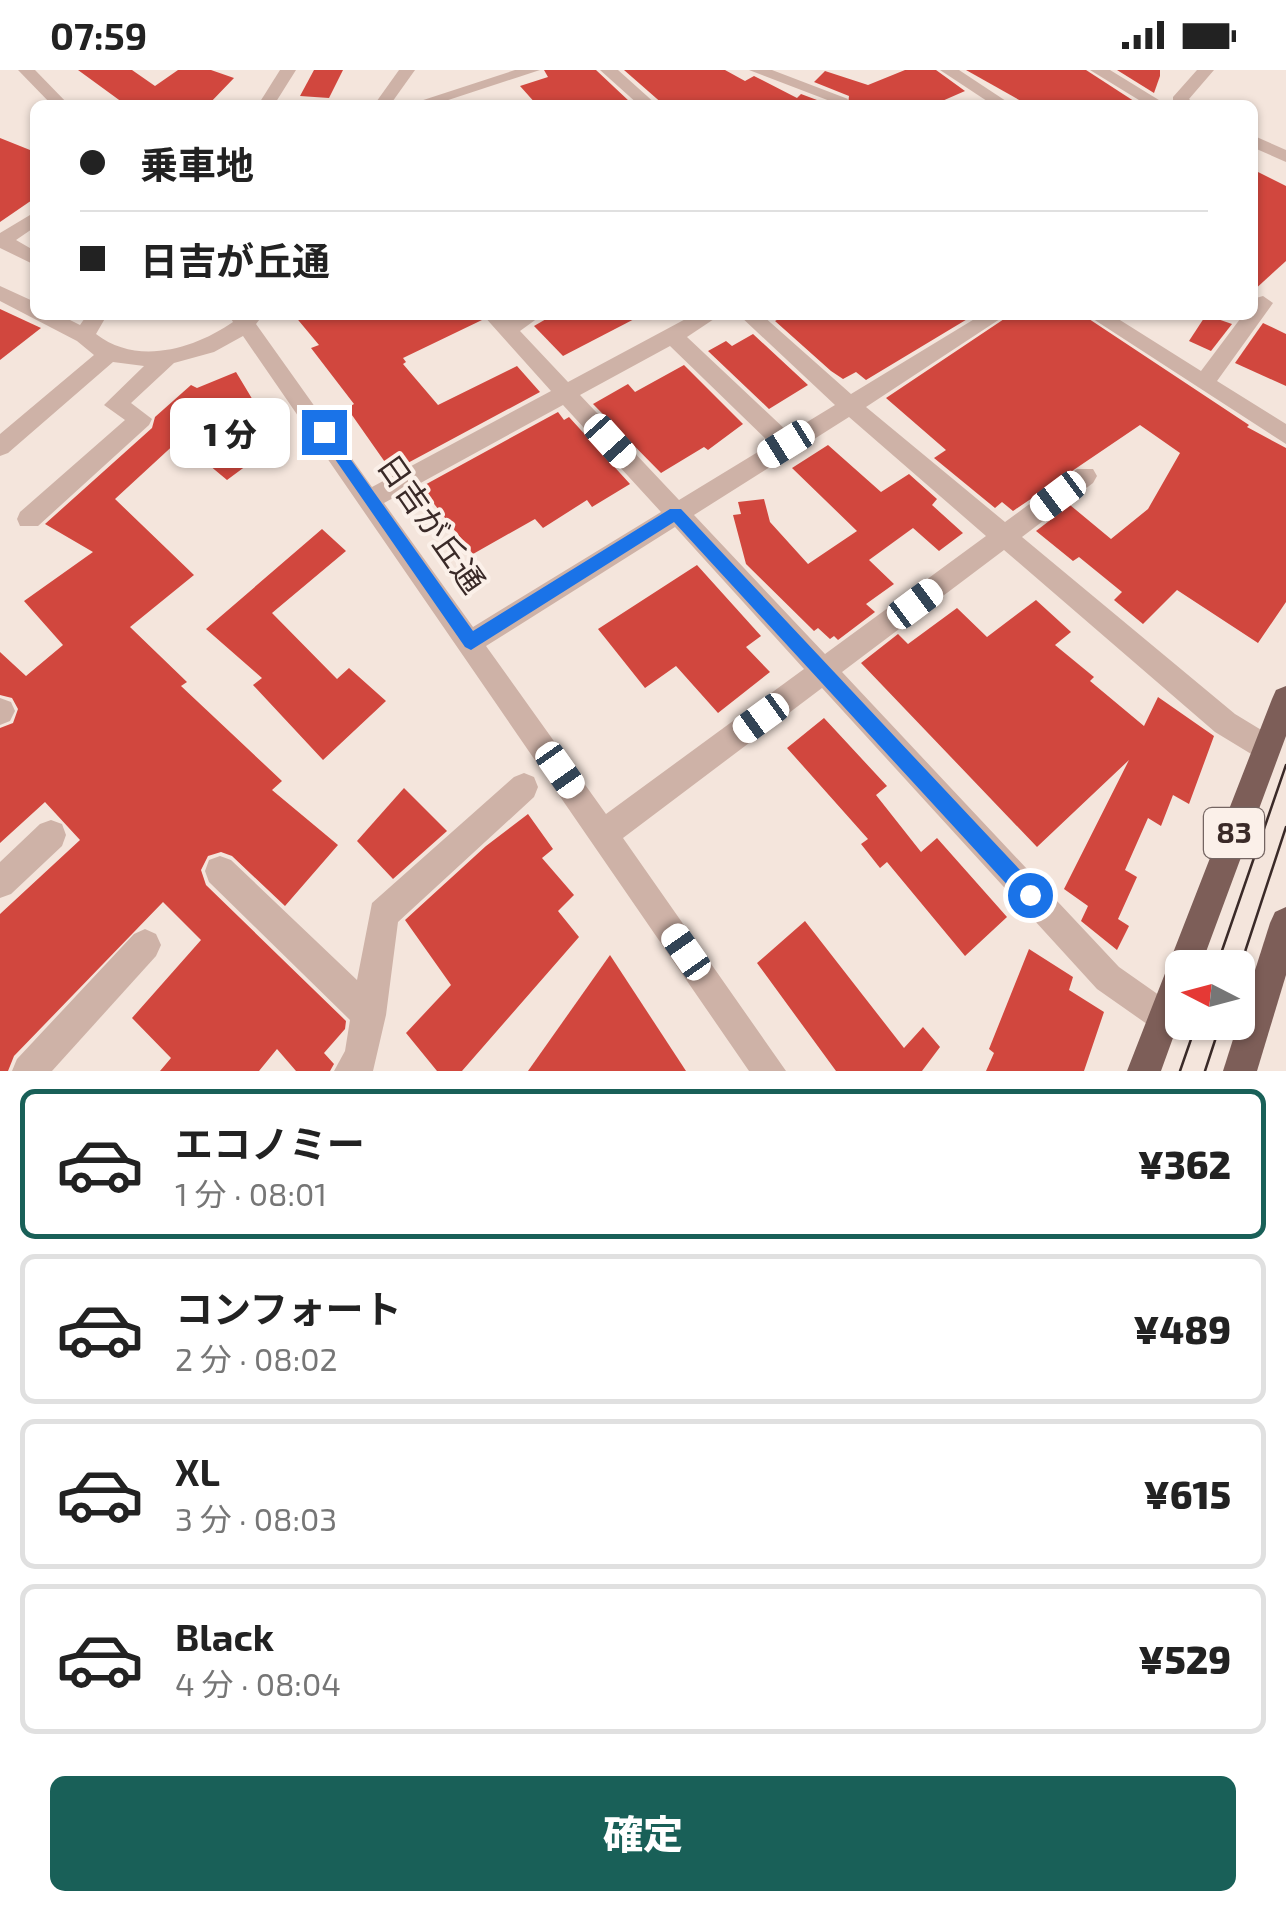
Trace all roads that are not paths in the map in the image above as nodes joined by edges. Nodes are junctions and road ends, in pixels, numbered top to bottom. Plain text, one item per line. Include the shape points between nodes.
1 (26, 70) edge
2 (288, 70) edge
3 (407, 70) edge
4 (532, 70) edge
5 (608, 70) edge
6 (757, 70) edge
7 (948, 70) edge
8 (1098, 70) edge
9 (1206, 70) edge
10 (56, 100) edge
11 (269, 100) edge
12 (386, 100) edge
13 (433, 100) edge
14 (643, 100) edge
15 (839, 100) edge
16 (996, 100) edge
17 (1150, 100) edge
18 (1179, 100) edge
19 (1258, 143) edge
20 (1286, 157) edge
21 (30, 221) edge
22 (30, 256) edge
23 (0, 293) edge
24 (1263, 303) dead end
25 (30, 308) edge
26 (1258, 310) edge
27 (53, 320) edge
28 (94, 320) edge
29 (242, 320) edge
30 (247, 320) edge
31 (701, 320) edge
32 (755, 320) edge
33 (979, 320) edge
34 (1105, 320) edge
35 (1250, 320) edge
36 (500, 322) edge
37 (84, 336) junction
38 (672, 336) junction
39 (109, 354) junction
40 (166, 360) junction
41 (1204, 382) junction
42 (566, 393) junction
43 (850, 405) junction
44 (1286, 434) edge
45 (786, 444) junction
46 (0, 447) edge
47 (1084, 476) dead end
48 (370, 499) junction
49 (675, 514) junction
50 (29, 520) dead end
51 (1006, 536) junction
52 (471, 642) junction
53 (824, 672) junction
54 (1286, 699) edge
55 (1266, 749) junction
56 (524, 787) dead end
57 (604, 834) junction
58 (51, 836) dead end
59 (220, 871) dead end
60 (0, 884) edge
61 (1286, 923) edge
62 (145, 946) dead end
63 (1190, 950) edge
64 (369, 1016) junction
65 (1164, 1019) joint
66 (29, 1071) edge
67 (352, 1071) edge
68 (769, 1071) edge
69 (1144, 1071) edge
70 (1240, 1071) edge

1 - 10 street
2 - 11 street
3 - 12 street
4 - 13 street
5 - 14 street
6 - 15 street
7 - 16 street
8 - 17 street
9 - 18 street
19 - 20 street
21 - 22 street via 2,241
23 - 25 street
24 - 26 street
27 - 37 street
28 - 37 street
29 - 40 street
30 - 48 street, 日吉が丘通
31 - 38 street
32 - 43 street
33 - 43 street
34 - 41 street
35 - 41 street
36 - 42 street
37 - 39 street
38 - 42 street
38 - 45 street
39 - 40 street
39 - 46 street
40 - 50 street via 115,404 140,419
41 - 44 street
42 - 48 street
42 - 49 street
43 - 45 street
43 - 51 street
45 - 49 street
47 - 51 street
48 - 52 street, 日吉が丘通
49 - 52 street
49 - 53 street
51 - 53 street
51 - 55 street via 1225,723
52 - 57 street, 日吉が丘通
53 - 57 street
53 - 65 street via 1108,978
54 - 55 main road, 83
55 - 63 main road, 83
56 - 64 street via 383,914
57 - 68 street, 日吉が丘通
58 - 60 street
59 - 64 street
61 - 70 main road
62 - 66 street
64 - 67 street via 361,1059
65 - 69 main road, 83

